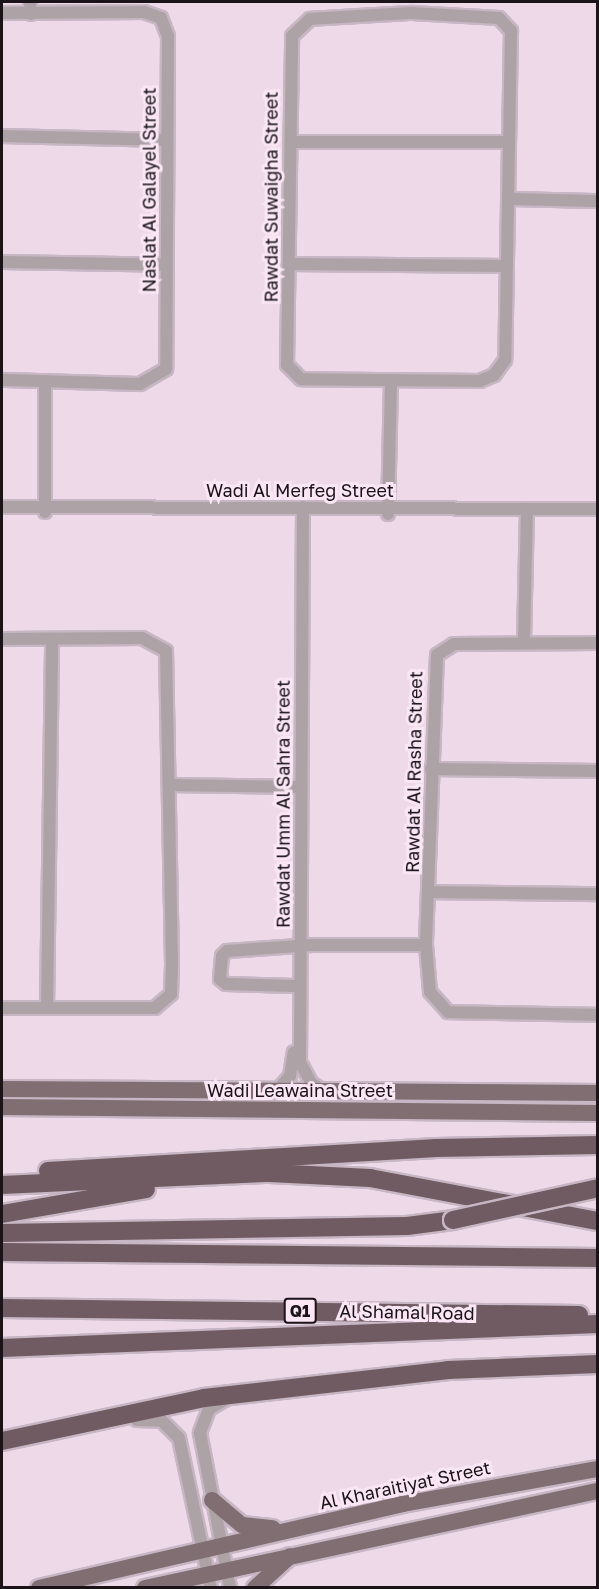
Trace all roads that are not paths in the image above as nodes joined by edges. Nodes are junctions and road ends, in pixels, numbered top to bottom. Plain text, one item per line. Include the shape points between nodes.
1 (406, 7) edge
2 (30, 8) edge
3 (2, 13) edge
4 (2, 136) edge
5 (166, 140) junction
6 (291, 142) junction
7 (509, 142) junction
8 (508, 199) junction
9 (597, 201) edge
10 (2, 262) edge
11 (289, 264) junction
12 (166, 265) junction
13 (507, 266) junction
14 (2, 380) edge
15 (45, 381) junction
16 (391, 381) junction
17 (2, 507) edge
18 (45, 509) junction
19 (597, 510) edge
20 (300, 511) junction
21 (388, 512) junction
22 (527, 512) junction
23 (2, 513) edge
24 (597, 516) edge
25 (2, 639) edge
26 (52, 639) junction
27 (524, 642) junction
28 (597, 644) edge
29 (431, 769) junction
30 (597, 771) edge
31 (170, 785) junction
32 (298, 787) junction
33 (430, 892) junction
34 (597, 894) edge
35 (426, 945) junction
36 (297, 948) junction
37 (294, 986) junction
38 (2, 1008) edge
39 (47, 1008) junction
40 (597, 1015) edge
41 (2, 1089) edge
42 (277, 1091) junction
43 (324, 1092) junction
44 (597, 1093) edge
45 (2, 1107) edge
46 (597, 1113) edge
47 (597, 1146) edge
48 (270, 1173) junction
49 (2, 1176) edge
50 (2, 1185) edge
51 (597, 1188) edge
52 (2, 1214) edge
53 (597, 1221) edge
54 (2, 1233) edge
55 (2, 1252) edge
56 (597, 1258) edge
57 (2, 1308) edge
58 (597, 1315) edge
59 (597, 1324) edge
60 (2, 1348) edge
61 (597, 1364) edge
62 (238, 1394) junction
63 (2, 1441) edge
64 (2, 1449) edge
65 (597, 1469) edge
66 (597, 1491) edge
67 (212, 1500) junction
68 (309, 1526) junction
69 (222, 1546) junction
70 (202, 1550) junction
71 (290, 1556) junction
72 (227, 1570) junction
73 (209, 1581) edge
74 (39, 1587) edge
75 (145, 1587) edge
76 (230, 1587) edge
77 (255, 1587) edge

1 - 6 street, Rawdat Suwaigha Street via 318,18 298,25 290,44
1 - 7 street, Rawdat Suwaigha Street via 493,16 509,26
2 - 3 street, Naslat Al Galayel Street
2 - 5 street, Naslat Al Galayel Street via 144,12 161,18 168,36
4 - 5 street
5 - 12 street, Naslat Al Galayel Street
6 - 7 street
6 - 11 street, Rawdat Suwaigha Street
7 - 8 street, Rawdat Suwaigha Street
8 - 9 street
8 - 13 street, Rawdat Suwaigha Street
10 - 12 street
11 - 13 street
11 - 16 street, Rawdat Suwaigha Street via 291,374 311,380
12 - 15 street, Naslat Al Galayel Street via 167,362 160,377 140,384
13 - 16 street, Rawdat Suwaigha Street via 506,352 499,370 480,381
14 - 15 street, Naslat Al Galayel Street
15 - 18 street
16 - 21 street
17 - 18 street, Wadi Al Merfeg Street
18 - 20 street, Wadi Al Merfeg Street
18 - 23 street, Wadi Al Merfeg Street
19 - 22 street, Wadi Al Merfeg Street
20 - 21 street, Wadi Al Merfeg Street
20 - 32 street, Rawdat Umm Al Sahra Street
21 - 22 street, Wadi Al Merfeg Street
22 - 24 street, Wadi Al Merfeg Street
22 - 27 street
25 - 26 street
26 - 31 street via 142,638 163,646 169,664
26 - 39 street
27 - 28 street, Rawdat Al Rasha Street
27 - 29 street, Rawdat Al Rasha Street via 454,644 437,654
29 - 30 street
29 - 33 street, Rawdat Al Rasha Street
31 - 32 street
31 - 39 street via 172,966 168,1000 146,1009
32 - 36 street, Rawdat Umm Al Sahra Street
33 - 34 street
33 - 35 street, Rawdat Al Rasha Street
35 - 36 street
35 - 40 street, Rawdat Al Rasha Street via 430,992 448,1012
36 - 37 street, Rawdat Umm Al Sahra Street
36 - 37 street via 227,951 220,979 226,984
36 - 43 street, Rawdat Umm Al Sahra Street via 300,1062 311,1083
37 - 42 street, Rawdat Umm Al Sahra Street via 294,1063
38 - 39 street
41 - 42 main road, Wadi Leawaina Street
42 - 43 main road, Wadi Leawaina Street
43 - 44 main road, Wadi Leawaina Street
45 - 46 main road, Wadi Leawaina Street
47 - 49 highway via 218,1158
48 - 50 highway
48 - 52 highway
48 - 53 highway via 370,1178
51 - 54 highway, bridge via 453,1220
55 - 56 highway
57 - 58 highway, Al Shamal Road / Q1
59 - 60 highway
61 - 62 highway via 448,1370
62 - 63 highway
62 - 67 street via 214,1405 200,1426
64 - 70 street via 144,1419 162,1421 181,1444
65 - 68 main road, Al Kharaitiyat Street
66 - 71 main road
67 - 68 main road via 250,1527
67 - 69 street
68 - 69 main road, Al Kharaitiyat Street
69 - 70 main road, Al Kharaitiyat Street
69 - 72 street
70 - 73 street
70 - 74 main road, Al Kharaitiyat Street
71 - 72 main road
71 - 77 main road
72 - 73 main road
72 - 76 street
73 - 75 main road

